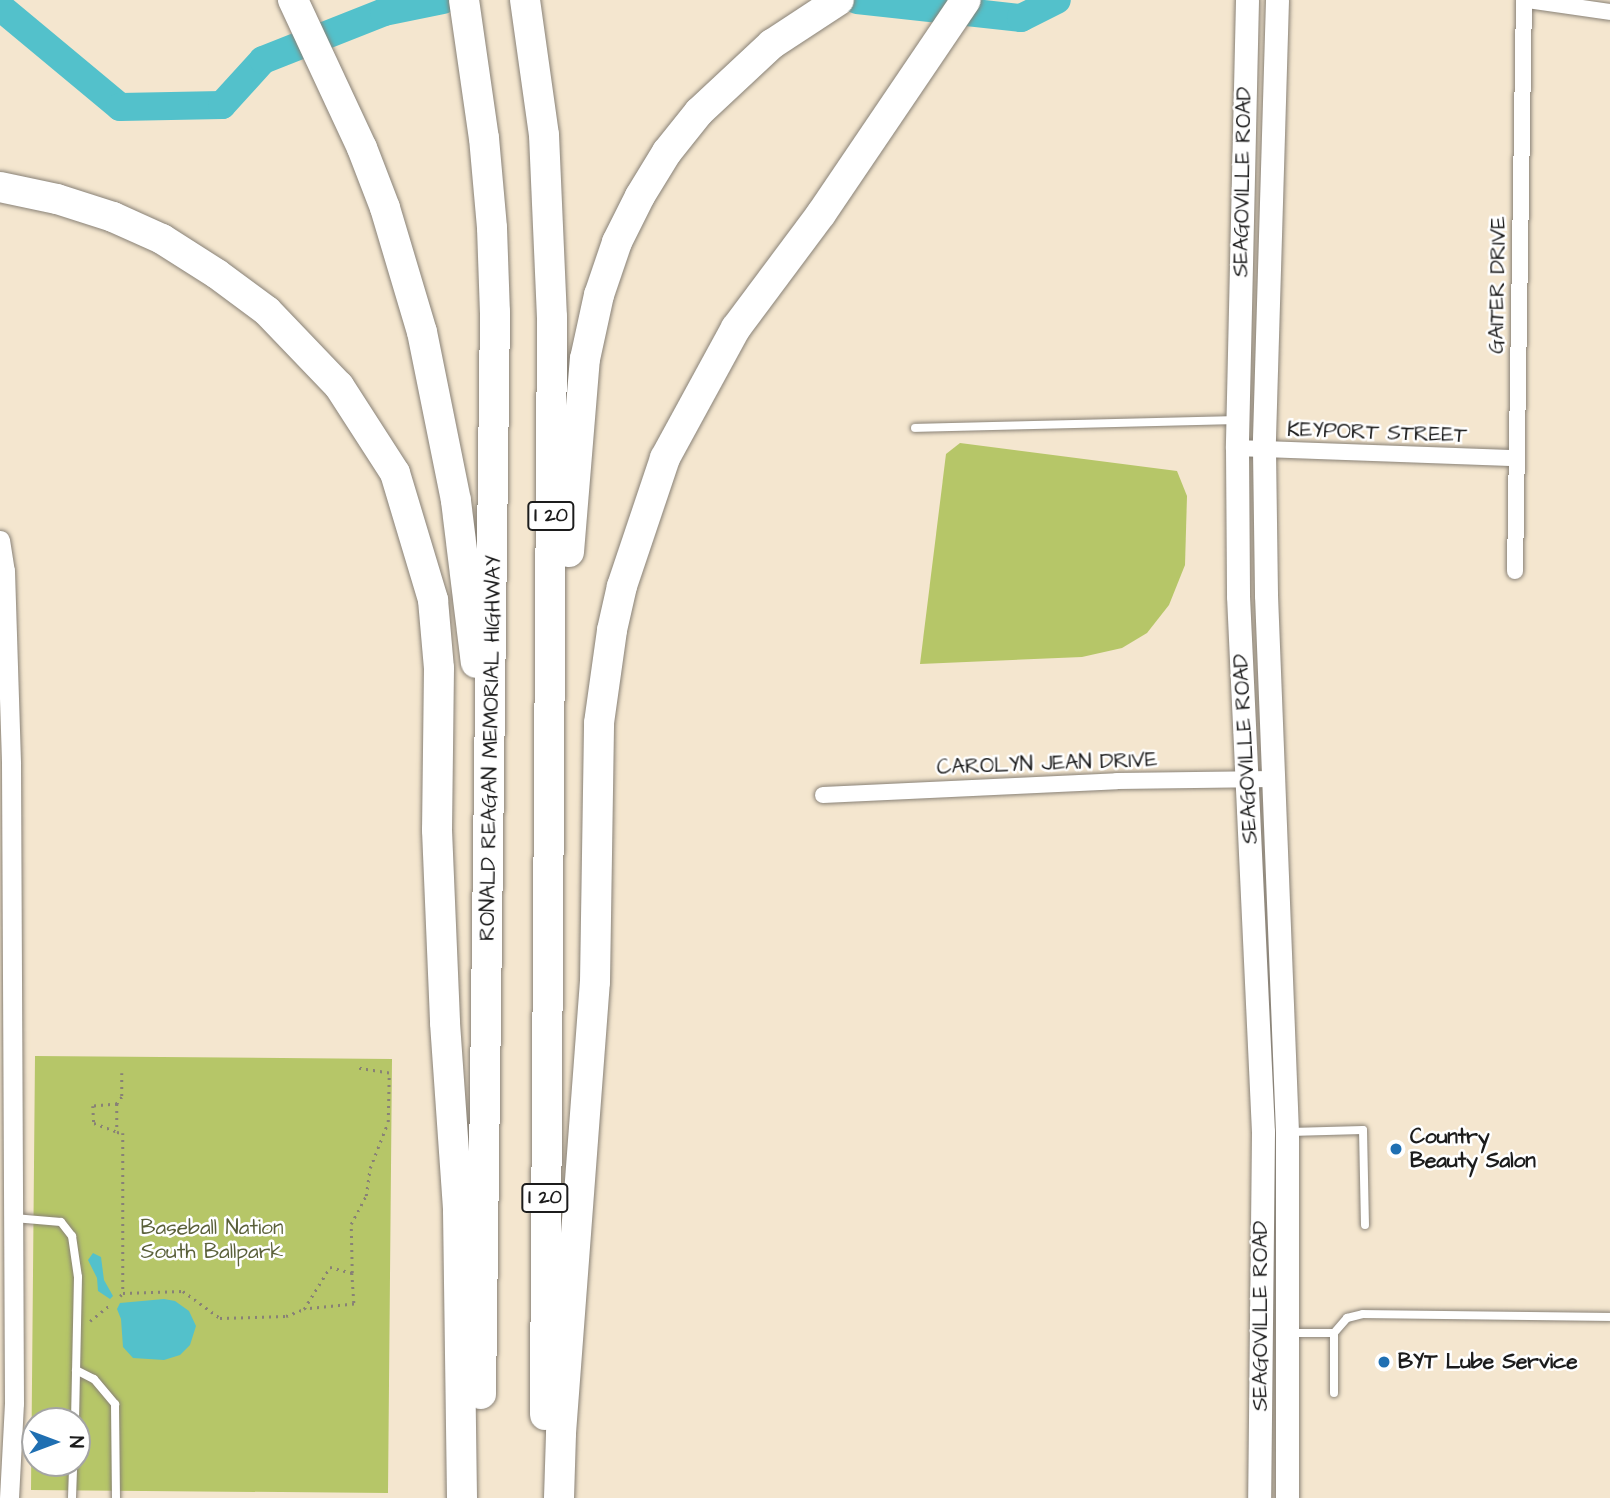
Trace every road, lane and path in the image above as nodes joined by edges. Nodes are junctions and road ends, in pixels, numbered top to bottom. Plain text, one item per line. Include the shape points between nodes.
1 (292, 0) edge
2 (464, 0) edge
3 (524, 0) edge
4 (839, 0) edge
5 (966, 0) edge
6 (1247, 0) edge
7 (1277, 0) edge
8 (1525, 0) edge
9 (1610, 12) edge
10 (0, 187) edge
11 (1240, 300) junction
12 (1268, 300) junction
13 (1237, 419) junction
14 (915, 428) dead end
15 (1237, 448) junction
16 (1264, 450) junction
17 (1516, 458) junction
18 (0, 540) edge
19 (2, 571) edge
20 (1515, 571) dead end
21 (1273, 779) junction
22 (1248, 781) junction
23 (823, 795) dead end
24 (547, 898) junction
25 (6, 932) edge
26 (487, 1051) junction
27 (358, 1068) dead end
28 (122, 1073) dead end
29 (117, 1104) junction
30 (117, 1132) junction
31 (1263, 1132) junction
32 (1287, 1132) junction
33 (14, 1218) junction
34 (1366, 1225) dead end
35 (352, 1273) junction
36 (110, 1305) dead end
37 (304, 1309) junction
38 (1610, 1317) edge
39 (77, 1325) junction
40 (1261, 1333) junction
41 (1287, 1333) junction
42 (1334, 1334) junction
43 (76, 1370) junction
44 (1334, 1393) dead end
45 (75, 1407) edge
46 (73, 1477) edge
47 (9, 1498) edge
48 (72, 1498) edge
49 (116, 1498) edge
50 (462, 1498) edge
51 (480, 1498) edge
52 (545, 1498) edge
53 (559, 1498) edge
54 (1259, 1498) edge
55 (1287, 1498) edge

1 - 26 highway via 385,208 422,332 448,457 465,561 477,681
2 - 26 highway, RONALD REAGAN MEMORIAL HIGHWAY via 484,138 495,312
3 - 24 highway, I 20 via 544,135 552,317
4 - 24 highway via 772,44 733,78 667,152 617,242 599,295 585,359
5 - 53 highway via 736,328 666,458 622,586 599,723 594,982
6 - 11 main road, SEAGOVILLE ROAD
7 - 12 main road, SEAGOVILLE ROAD
8 - 9 street
8 - 17 street, GAITER DRIVE
10 - 50 highway via 113,217 162,239 217,274 267,311 339,386 395,473 433,600 439,668 437,830 458,1211
11 - 12 main road
11 - 13 main road, SEAGOVILLE ROAD
12 - 16 main road, SEAGOVILLE ROAD
13 - 14 lane
13 - 15 main road, SEAGOVILLE ROAD
15 - 16 street, KEYPORT STREET
15 - 22 main road, SEAGOVILLE ROAD via 1238,596
16 - 17 street, KEYPORT STREET
16 - 21 main road, SEAGOVILLE ROAD
17 - 20 street, GAITER DRIVE
18 - 19 street
19 - 25 street
21 - 22 street, CAROLYN JEAN DRIVE
21 - 32 main road, SEAGOVILLE ROAD
22 - 23 street, CAROLYN JEAN DRIVE via 1117,781
22 - 31 main road, SEAGOVILLE ROAD
24 - 52 highway, I 20
25 - 33 street
26 - 51 highway, RONALD REAGAN MEMORIAL HIGHWAY
27 - 35 path via 389,1073 388,1122 370,1168 366,1196 351,1224
28 - 29 path via 122,1097
29 - 30 path
29 - 30 path via 93,1105 94,1123
30 - 37 path via 123,1133 122,1294 183,1291 213,1314 228,1319 285,1316
31 - 32 main road
31 - 40 main road, SEAGOVILLE ROAD
32 - 34 lane via 1363,1130
32 - 41 main road, SEAGOVILLE ROAD
33 - 39 lane via 53,1220 68,1228 76,1254
33 - 47 street
35 - 37 path via 330,1267
35 - 37 path via 354,1304
36 - 39 path via 96,1319
38 - 42 lane via 1363,1314 1347,1318
39 - 43 lane
40 - 41 main road
40 - 54 main road, SEAGOVILLE ROAD
41 - 42 lane
41 - 55 main road, SEAGOVILLE ROAD
42 - 44 lane
43 - 45 lane
43 - 49 lane via 94,1378 116,1404
46 - 48 lane

